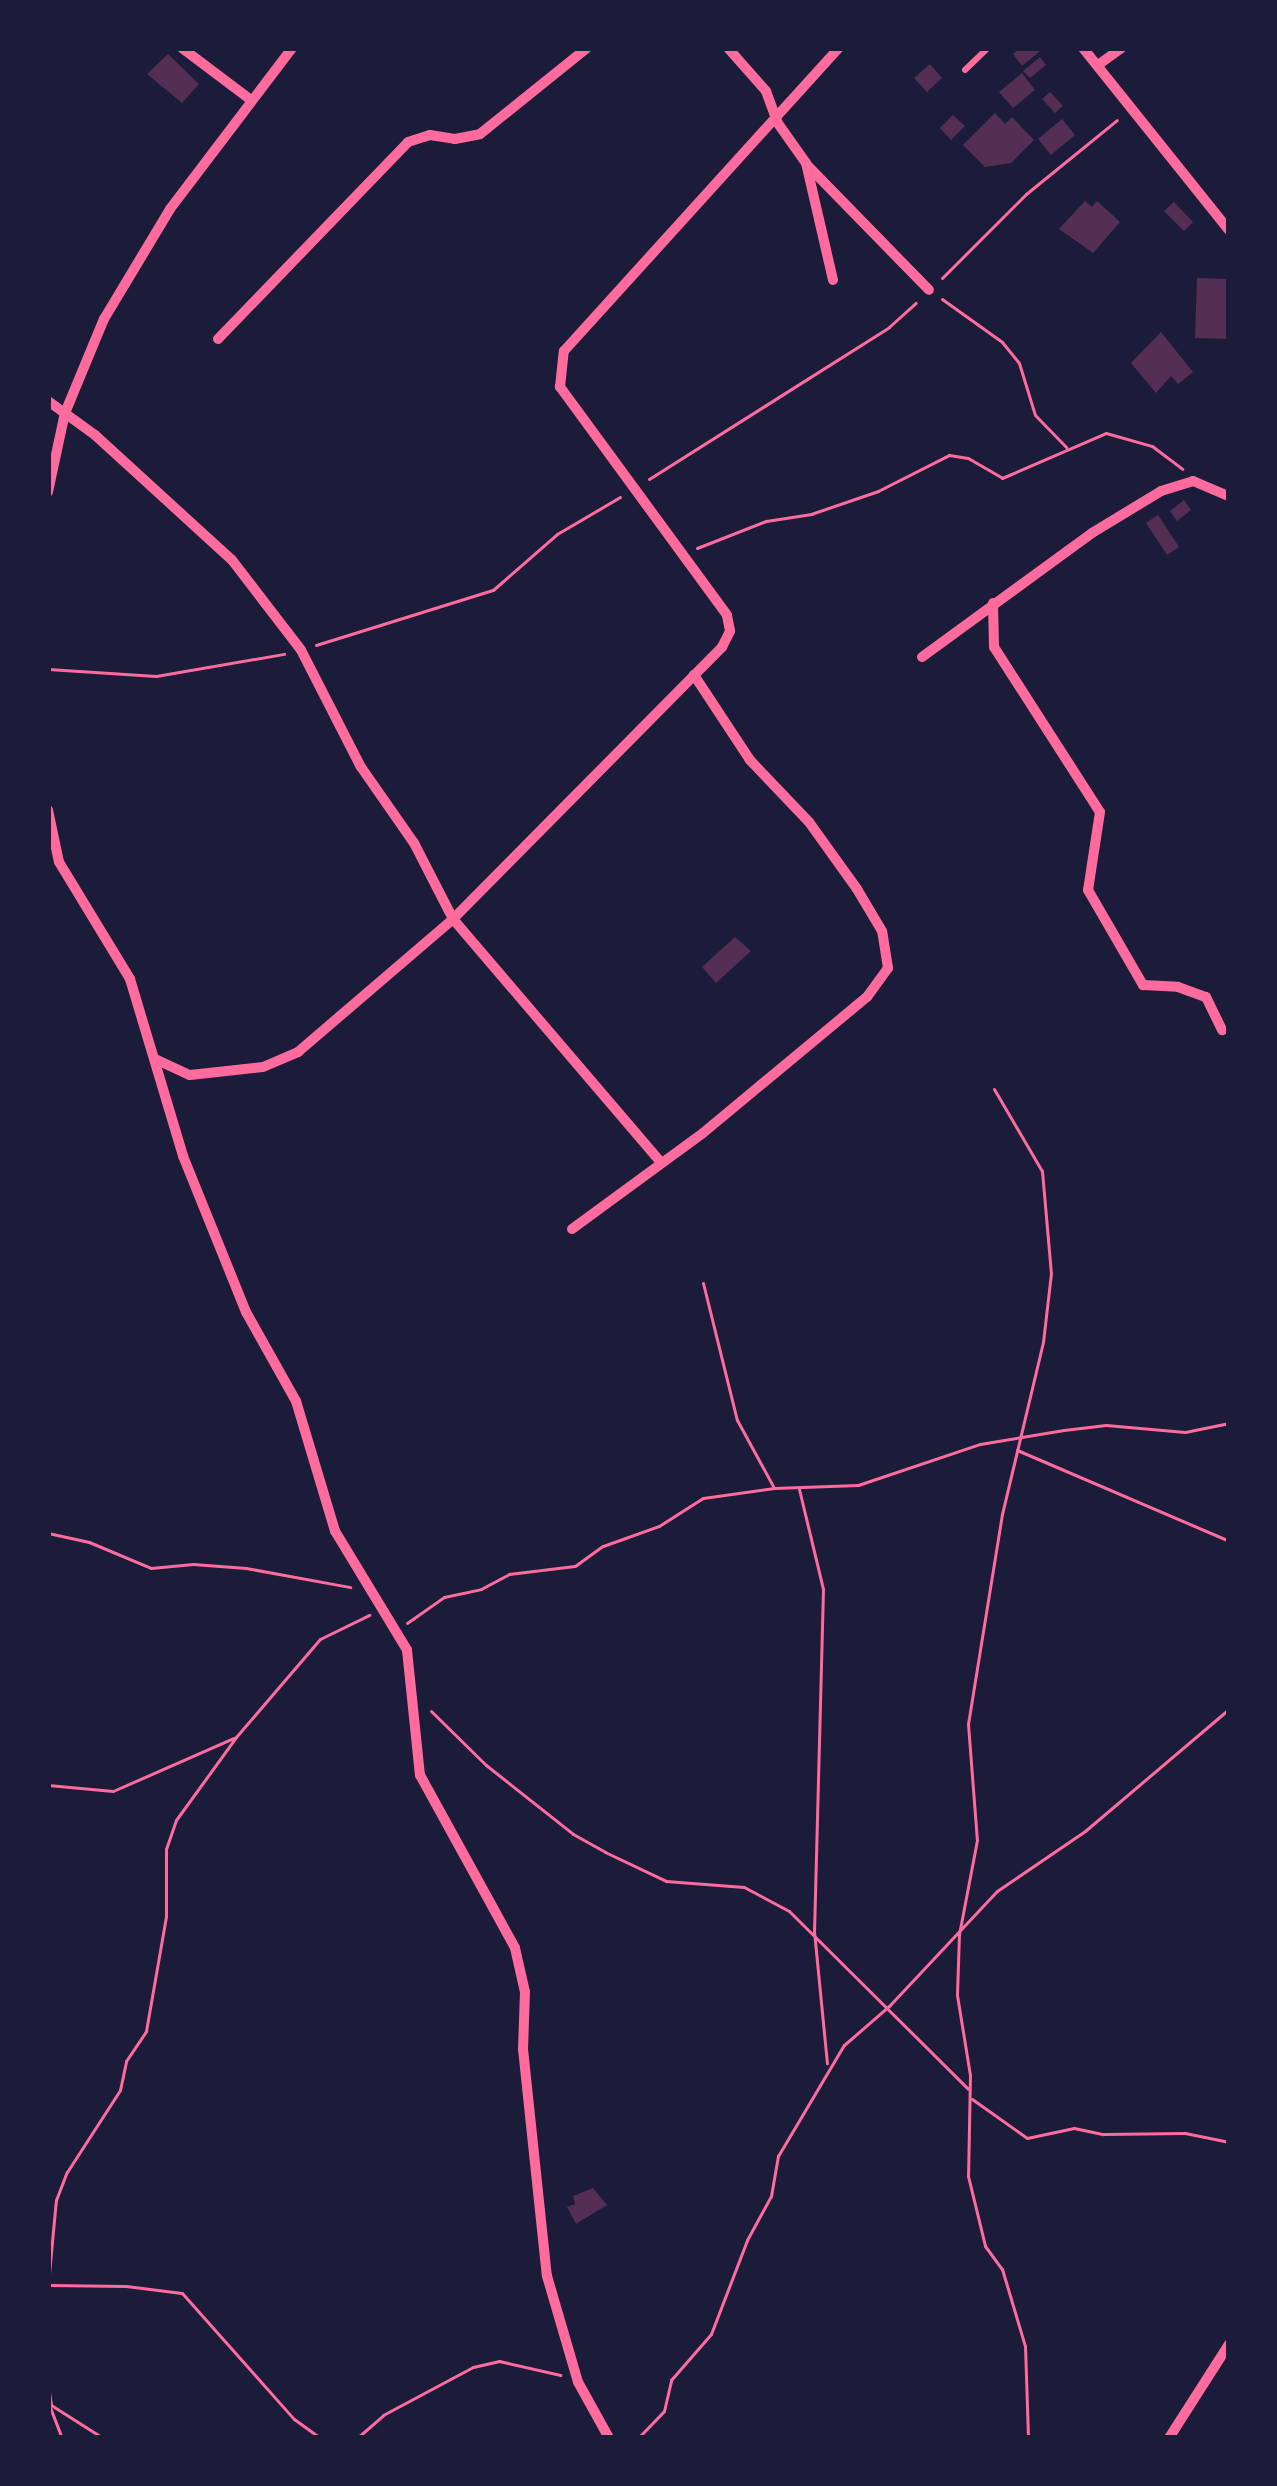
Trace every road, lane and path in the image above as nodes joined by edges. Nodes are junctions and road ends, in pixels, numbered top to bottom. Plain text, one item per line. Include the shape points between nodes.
1 (182, 48) edge
2 (292, 48) edge
3 (587, 48) edge
4 (728, 48) edge
5 (839, 48) edge
6 (988, 48) edge
7 (1083, 48) edge
8 (1121, 48) edge
9 (1098, 65) junction
10 (965, 70) dead end
11 (251, 100) junction
12 (1131, 106) junction
13 (777, 122) junction
14 (806, 164) junction
15 (1229, 230) edge
16 (833, 280) dead end
17 (929, 290) junction
18 (218, 339) dead end
19 (48, 401) edge
20 (65, 413) junction
21 (1066, 447) junction
22 (1193, 481) junction
23 (638, 486) junction
24 (48, 492) edge
25 (1229, 496) edge
26 (684, 553) junction
27 (993, 603) junction
28 (301, 650) junction
29 (922, 657) dead end
30 (48, 669) edge
31 (694, 675) junction
32 (48, 810) edge
33 (453, 919) junction
34 (1222, 1030) dead end
35 (155, 1059) junction
36 (994, 1089) dead end
37 (660, 1161) junction
38 (572, 1228) dead end
39 (703, 1283) dead end
40 (1229, 1424) edge
41 (1019, 1437) junction
42 (1017, 1450) junction
43 (799, 1487) junction
44 (774, 1488) junction
45 (48, 1533) edge
46 (1229, 1541) edge
47 (370, 1589) junction
48 (382, 1610) junction
49 (396, 1632) junction
50 (414, 1692) junction
51 (1229, 1708) edge
52 (236, 1737) junction
53 (48, 1785) edge
54 (814, 1931) junction
55 (959, 1934) junction
56 (889, 2006) junction
57 (827, 2066) junction
58 (970, 2095) junction
59 (1229, 2142) edge
60 (48, 2284) edge
61 (1229, 2344) edge
62 (578, 2382) junction
63 (48, 2386) edge
64 (50, 2404) edge
65 (62, 2438) edge
66 (103, 2438) edge
67 (320, 2438) edge
68 (357, 2438) edge
69 (609, 2438) edge
70 (638, 2438) edge
71 (1028, 2438) edge
72 (1169, 2438) edge

1 - 11 street
2 - 11 street
3 - 18 street via 480,134 408,142
4 - 13 street via 766,91
5 - 13 street
6 - 10 lane
7 - 9 street
8 - 9 street
9 - 12 street
11 - 20 street via 125,283
12 - 15 street
12 - 17 path
13 - 14 street
13 - 23 street via 564,351 560,387
14 - 16 street
14 - 17 street
17 - 21 path via 1002,342 1019,363 1035,415
17 - 23 path via 889,328
19 - 20 street
20 - 24 street
20 - 28 street via 232,560
21 - 22 path via 1106,433 1131,437
21 - 26 path via 1002,478 960,455 935,459 878,491
22 - 25 street
22 - 27 street via 1144,501
23 - 26 street
23 - 28 path via 557,534 493,590
26 - 31 street via 730,631
27 - 29 street
27 - 34 street via 994,647 1100,812 1088,890 1143,985 1206,998
28 - 30 path via 156,676
28 - 33 street
31 - 33 street
31 - 37 street via 750,760 809,822 856,889 882,932 888,968 867,997
32 - 35 street via 59,862 124,965
33 - 35 street via 298,1052 263,1067 190,1075
33 - 37 street
35 - 47 street via 197,1193 254,1328 296,1400 335,1532
36 - 41 path via 1042,1171 1051,1273
37 - 38 street
39 - 44 path via 737,1420
40 - 41 path via 1185,1432 1106,1425
41 - 42 path
41 - 43 path via 858,1485
42 - 46 path
42 - 55 path via 968,1724 976,1840
43 - 44 path
43 - 54 path via 823,1589
44 - 49 path via 703,1498 563,1570 520,1571 444,1597
45 - 47 path via 151,1568 246,1568
47 - 48 street
48 - 49 street
48 - 52 path via 320,1639
49 - 50 street
50 - 54 path via 474,1754 573,1834 667,1881 744,1887
50 - 62 street via 420,1775 520,1966 538,2213
51 - 55 path via 1085,1832 997,1892
52 - 53 path via 113,1791
52 - 60 path via 176,1820 166,1849 166,1916 146,2031 56,2200
54 - 56 path
54 - 57 path
55 - 56 path
55 - 58 path via 957,1995
56 - 57 path
56 - 58 path
57 - 70 path via 778,2156 772,2196 711,2334 671,2380 664,2411
58 - 59 path via 1028,2138 1074,2128
58 - 71 path via 968,2176 985,2246 1002,2269 1025,2346
60 - 67 path via 182,2294
61 - 72 street
62 - 68 path via 544,2369 486,2364 432,2386
62 - 69 street
63 - 64 path
64 - 65 path
64 - 66 path

